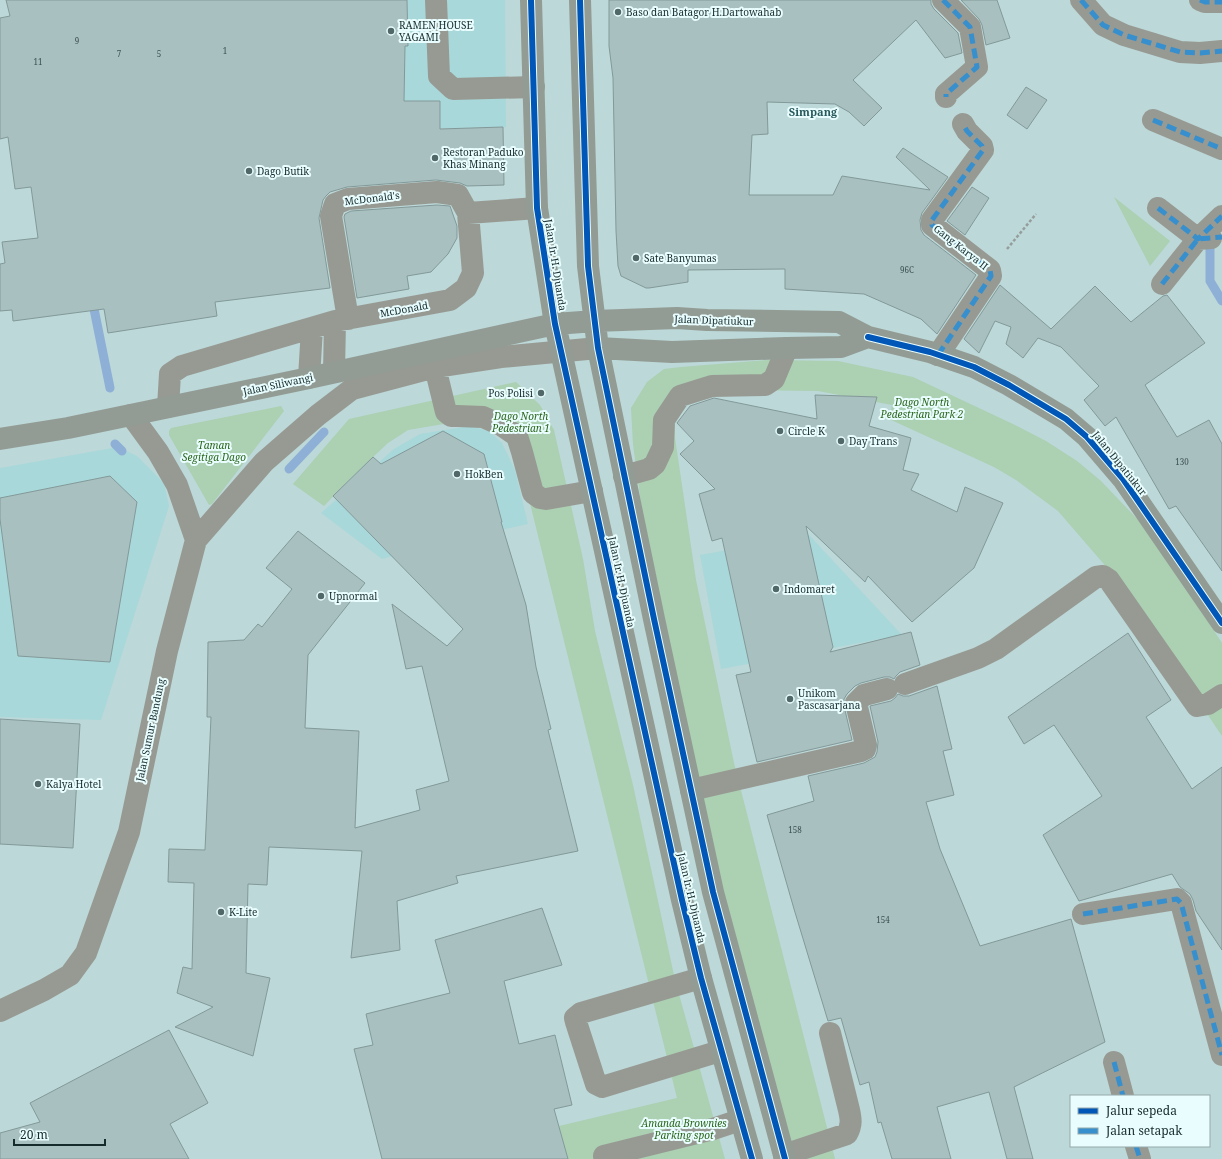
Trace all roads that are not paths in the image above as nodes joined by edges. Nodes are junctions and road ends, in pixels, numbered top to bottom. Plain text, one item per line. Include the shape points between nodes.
1 (436, 0) edge
2 (531, 0) edge
3 (580, 0) edge
4 (943, 0) edge
5 (1081, 0) edge
6 (1200, 0) edge
7 (1222, 2) edge
8 (1222, 51) edge
9 (534, 87) junction
10 (946, 97) dead end
11 (1153, 120) dead end
12 (963, 124) dead end
13 (1222, 149) edge
14 (537, 208) junction
15 (1158, 208) dead end
16 (468, 213) junction
17 (1222, 216) edge
18 (1222, 237) edge
19 (1198, 239) junction
20 (1162, 284) dead end
21 (342, 320) junction
22 (595, 321) junction
23 (555, 324) junction
24 (312, 328) junction
25 (868, 337) junction
26 (598, 348) junction
27 (787, 348) junction
28 (561, 352) junction
29 (938, 355) junction
30 (435, 367) junction
31 (334, 372) junction
32 (309, 378) junction
33 (168, 407) junction
34 (131, 415) junction
35 (0, 438) edge
36 (624, 476) junction
37 (592, 491) junction
38 (196, 540) junction
39 (1222, 623) edge
40 (1222, 695) edge
41 (691, 790) junction
42 (1083, 914) dead end
43 (701, 978) junction
44 (0, 1011) edge
45 (830, 1033) dead end
46 (720, 1051) junction
47 (1222, 1055) edge
48 (1114, 1062) dead end
49 (1123, 1095) edge
50 (740, 1120) junction
51 (1136, 1147) edge
52 (604, 1156) dead end
53 (784, 1157) edge
54 (752, 1159) edge
55 (1140, 1159) edge

1 - 9 street via 440,76 453,89
2 - 9 main road, Jalan Ir. H. Djuanda
3 - 22 main road via 587,246
4 - 10 street via 970,27 977,67 946,94
5 - 8 street via 1103,25 1124,35 1180,52
6 - 7 street
9 - 14 main road, Jalan Ir. H. Djuanda
11 - 13 street
12 - 29 street, Gang Karya II via 983,150 932,220 932,225 990,270 991,276
14 - 16 street
14 - 23 main road, Jalan Ir. H. Djuanda
15 - 19 street
16 - 21 street, McDonald via 473,274 466,288 450,300
16 - 21 street, McDonald's via 458,195 437,192 348,199 334,204 331,216
17 - 19 street
18 - 19 street
19 - 20 street
21 - 24 street, McDonald
21 - 31 street
22 - 23 main road, Jalan Dipatiukur
22 - 25 main road, Jalan Dipatiukur via 677,318 839,322
22 - 26 main road
23 - 28 main road, Jalan Ir. H. Djuanda
23 - 31 main road, Jalan Siliwangi
24 - 32 street
24 - 33 street, McDonald via 182,366 170,374
25 - 27 main road via 841,347
25 - 29 main road, Jalan Dipatiukur
26 - 27 main road via 672,352
26 - 28 street
26 - 36 main road
27 - 36 street via 774,379 765,385 712,386 680,396 664,420 663,447 654,464 649,469
28 - 30 street via 501,357
28 - 37 main road, Jalan Ir. H. Djuanda
29 - 39 main road, Jalan Dipatiukur via 974,367 1010,385 1066,420 1087,437 1123,479
30 - 37 street via 446,412 451,416 482,418 501,425 517,436 534,493 540,498
30 - 38 street via 352,389 264,462
31 - 32 main road, Jalan Siliwangi
32 - 33 main road, Jalan Siliwangi
33 - 34 main road, Jalan Siliwangi
34 - 35 main road, Jalan Siliwangi
34 - 38 street via 158,452 177,485
36 - 41 main road
37 - 43 main road, Jalan Ir. H. Djuanda
38 - 44 street, Jalan Sumur Bandung via 167,651 129,832 86,953 70,975
40 - 41 street via 1208,704 1197,706 1109,580 1103,576 1096,577 996,649 978,658 864,695 856,703 866,745 861,751
41 - 53 main road via 713,892
42 - 47 street via 1177,899 1182,903
43 - 46 main road, Jalan Ir. H. Djuanda
43 - 46 street via 581,1013 575,1018 576,1022 596,1084 602,1087
45 - 53 street via 849,1110 850,1128 847,1134
46 - 50 main road, Jalan Ir. H. Djuanda
48 - 49 street
50 - 52 street
50 - 54 main road, Jalan Ir. H. Djuanda
51 - 55 street

